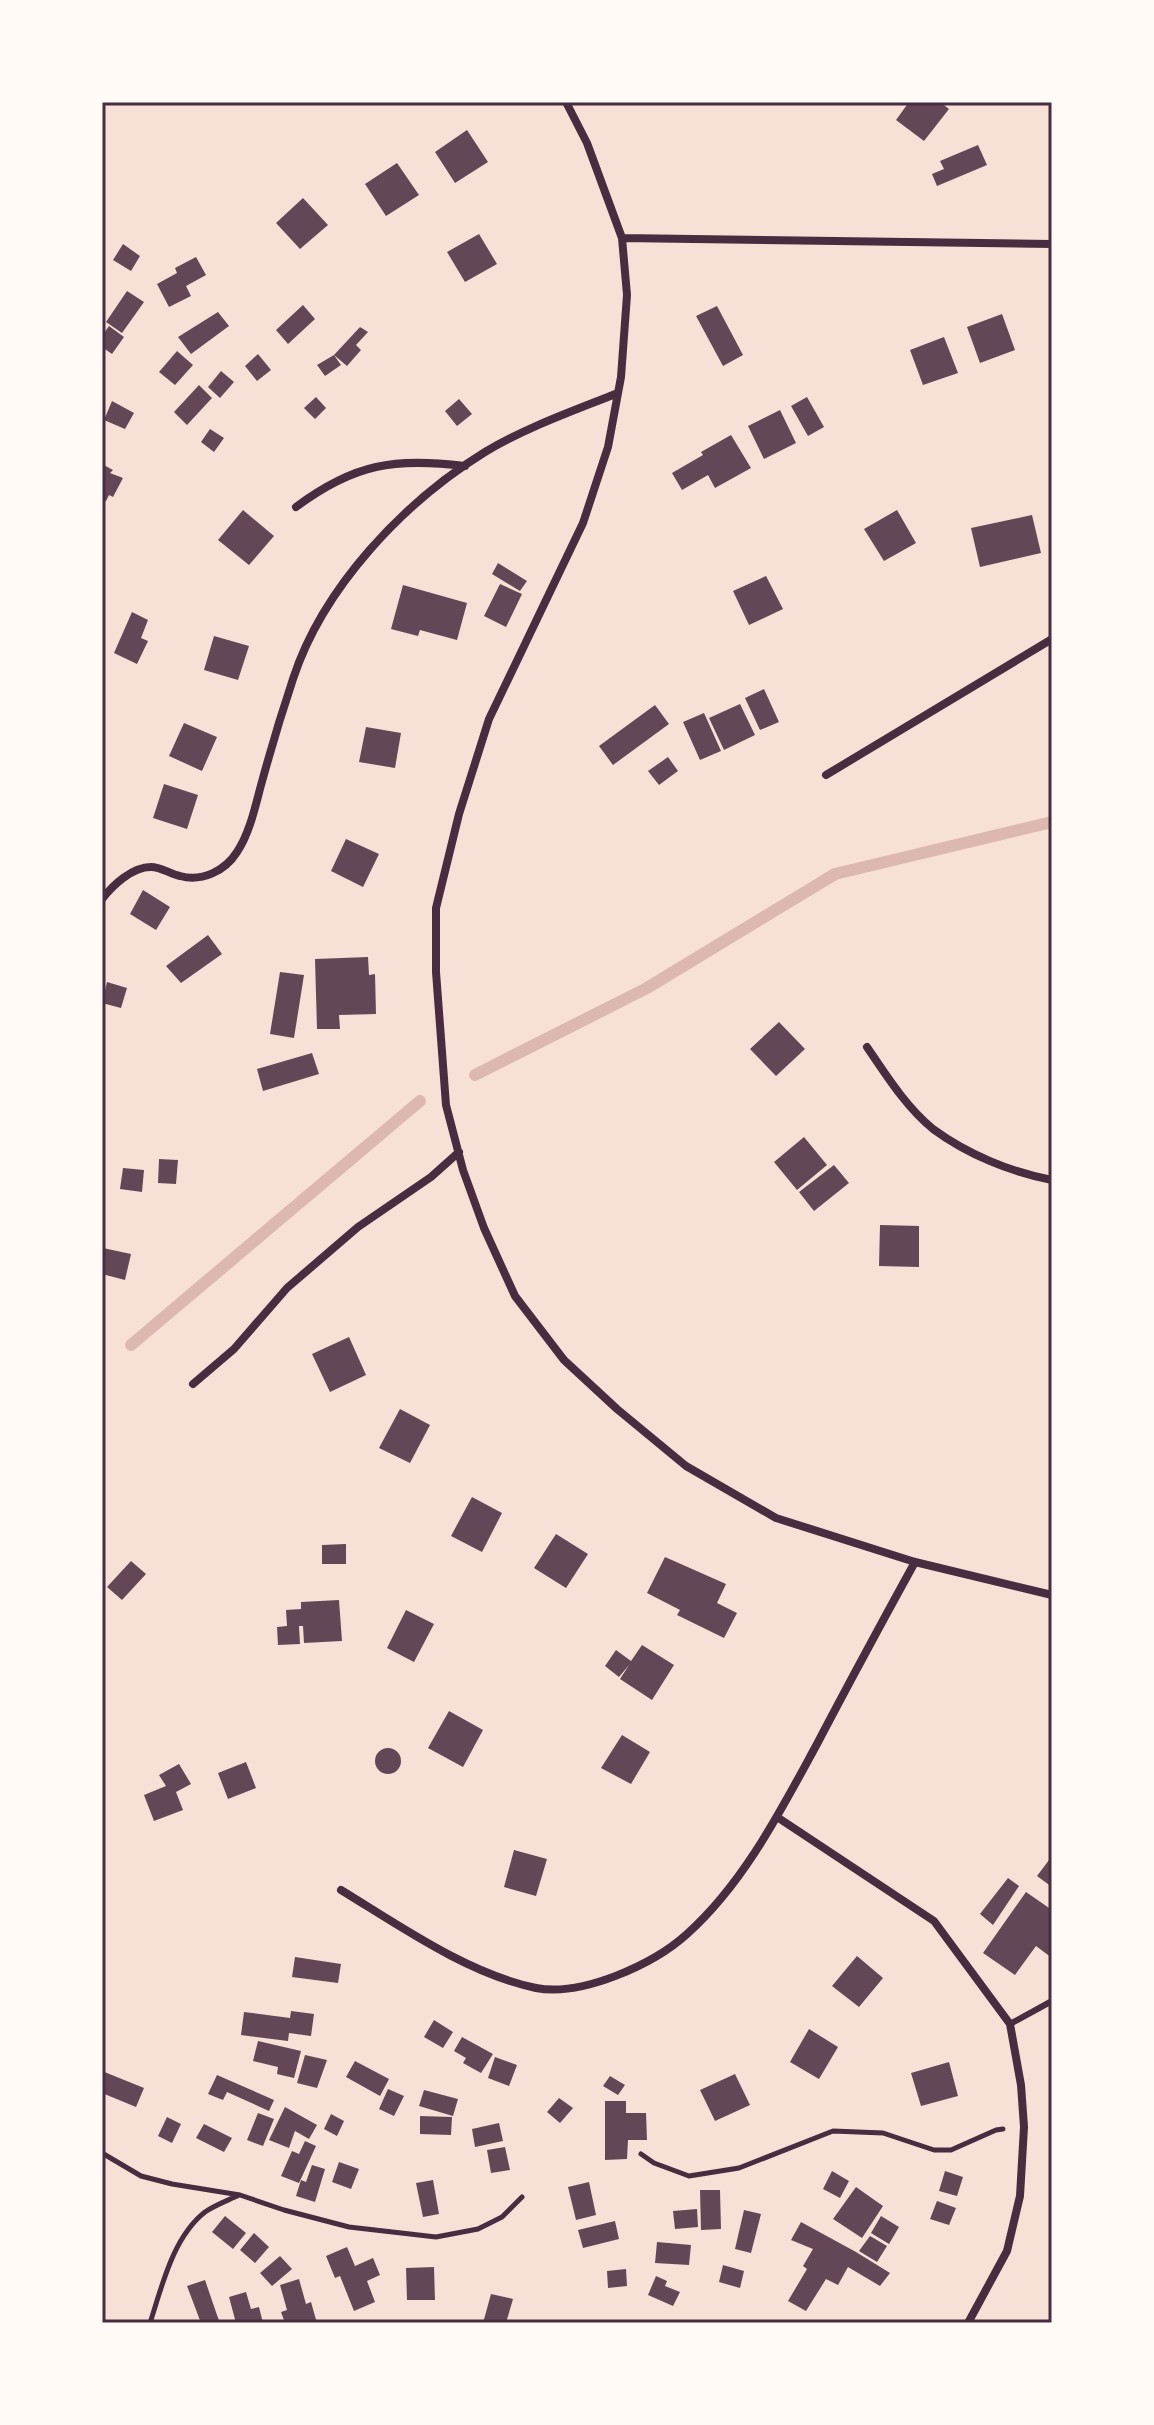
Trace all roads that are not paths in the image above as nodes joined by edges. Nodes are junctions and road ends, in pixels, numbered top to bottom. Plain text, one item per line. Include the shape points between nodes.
1 (566, 102) edge
2 (622, 238) junction
3 (1052, 244) edge
4 (618, 393) junction
5 (466, 466) junction
6 (296, 507) dead end
7 (1052, 639) edge
8 (826, 775) dead end
9 (102, 899) edge
10 (867, 1047) dead end
11 (459, 1152) junction
12 (1052, 1180) edge
13 (193, 1384) dead end
14 (915, 1562) junction
15 (1052, 1595) edge
16 (777, 1817) junction
17 (341, 1890) dead end
18 (1052, 2001) edge
19 (1010, 2024) junction
20 (968, 2323) edge

1 - 2 street
2 - 3 street
2 - 4 street via 627,295
4 - 5 street via 542,423
4 - 11 street via 608,447 583,523 489,719 436,908 446,1105
5 - 6 street via 378,466 346,475
5 - 9 street via 432,489 383,535 313,633 293,677 237,853 217,872 199,878 142,868
7 - 8 street
10 - 12 street via 900,1095 932,1128 974,1155
11 - 13 street via 287,1288 234,1349
11 - 14 street via 484,1228 515,1296 564,1360 617,1409 686,1466 776,1518
14 - 15 street
14 - 16 street
16 - 17 street via 722,1896 687,1934 654,1959 580,1986 538,1989 479,1968
16 - 19 street via 934,1921
18 - 19 lane
19 - 20 street via 1024,2127 1020,2196 1007,2251

